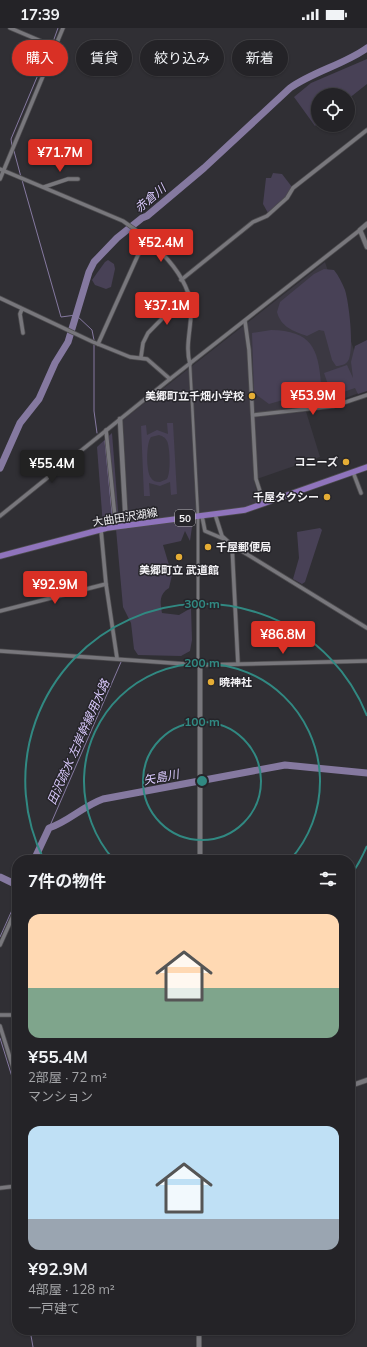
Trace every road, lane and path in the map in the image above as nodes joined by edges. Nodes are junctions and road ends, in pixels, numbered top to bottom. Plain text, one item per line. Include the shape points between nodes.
1 (10, 28) edge
2 (63, 28) edge
3 (38, 40) edge
4 (57, 40) edge
5 (42, 76) edge
6 (367, 130) edge
7 (1, 169) edge
8 (0, 179) edge
9 (78, 179) dead end
10 (44, 187) junction
11 (367, 224) edge
12 (360, 230) junction
13 (148, 241) junction
14 (367, 247) edge
15 (181, 280) junction
16 (188, 292) junction
17 (0, 298) edge
18 (22, 309) junction
19 (245, 321) junction
20 (23, 333) dead end
21 (98, 344) junction
22 (141, 357) junction
23 (190, 364) junction
24 (170, 379) junction
25 (367, 395) edge
26 (253, 415) junction
27 (120, 419) junction
28 (106, 430) junction
29 (367, 467) edge
30 (353, 472) junction
31 (361, 493) dead end
32 (264, 504) junction
33 (215, 514) junction
34 (0, 516) edge
35 (200, 516) junction
36 (126, 526) junction
37 (116, 527) junction
38 (101, 530) junction
39 (227, 540) junction
40 (232, 545) junction
41 (0, 556) edge
42 (106, 584) junction
43 (0, 611) edge
44 (367, 628) edge
45 (0, 652) edge
46 (117, 658) junction
47 (367, 661) edge
48 (238, 664) junction
49 (200, 665) junction
50 (200, 855) edge
51 (12, 918) edge
52 (0, 945) edge
53 (0, 1015) edge
54 (12, 1015) edge
55 (0, 1026) edge
56 (12, 1064) edge
57 (367, 1080) edge
58 (355, 1084) edge
59 (12, 1187) edge
60 (0, 1188) edge
61 (199, 1335) edge
62 (199, 1347) edge

1 - 3 street
2 - 4 street
5 - 7 street
6 - 15 street via 293,188 287,198 267,216 253,222
7 - 8 street
7 - 10 street
9 - 10 street via 68,179
10 - 13 street via 123,222
11 - 12 street
12 - 14 street
12 - 19 street
13 - 15 street via 164,255
13 - 21 street via 138,254
15 - 16 street
16 - 22 street via 148,333
16 - 23 street via 191,304 188,351
17 - 18 street
18 - 20 street via 20,314
18 - 21 street
19 - 23 street
19 - 26 street
21 - 22 street via 130,357
22 - 24 street via 147,359
23 - 24 street
23 - 35 street
24 - 27 street
25 - 26 street via 334,406
26 - 32 street via 256,480
27 - 28 street
27 - 36 street
28 - 34 street
28 - 37 street
29 - 30 main road, 大曲田沢湖線 / 50
30 - 31 street
30 - 32 main road, 大曲田沢湖線 / 50
32 - 33 main road, 大曲田沢湖線 / 50 via 246,510
33 - 35 main road, 大曲田沢湖線 / 50
33 - 39 street via 222,536
35 - 36 main road, 大曲田沢湖線 / 50
35 - 39 street via 205,531
35 - 49 street
36 - 37 main road, 大曲田沢湖線 / 50
37 - 38 main road, 大曲田沢湖線 / 50
38 - 41 main road, 大曲田沢湖線 / 50
38 - 42 street
39 - 40 street
40 - 44 street
40 - 48 street
42 - 43 street
42 - 46 street
45 - 46 street
46 - 49 street
47 - 48 street
48 - 49 street
49 - 50 street
51 - 52 street
53 - 54 street
55 - 56 street
57 - 58 street
59 - 60 street
61 - 62 street

